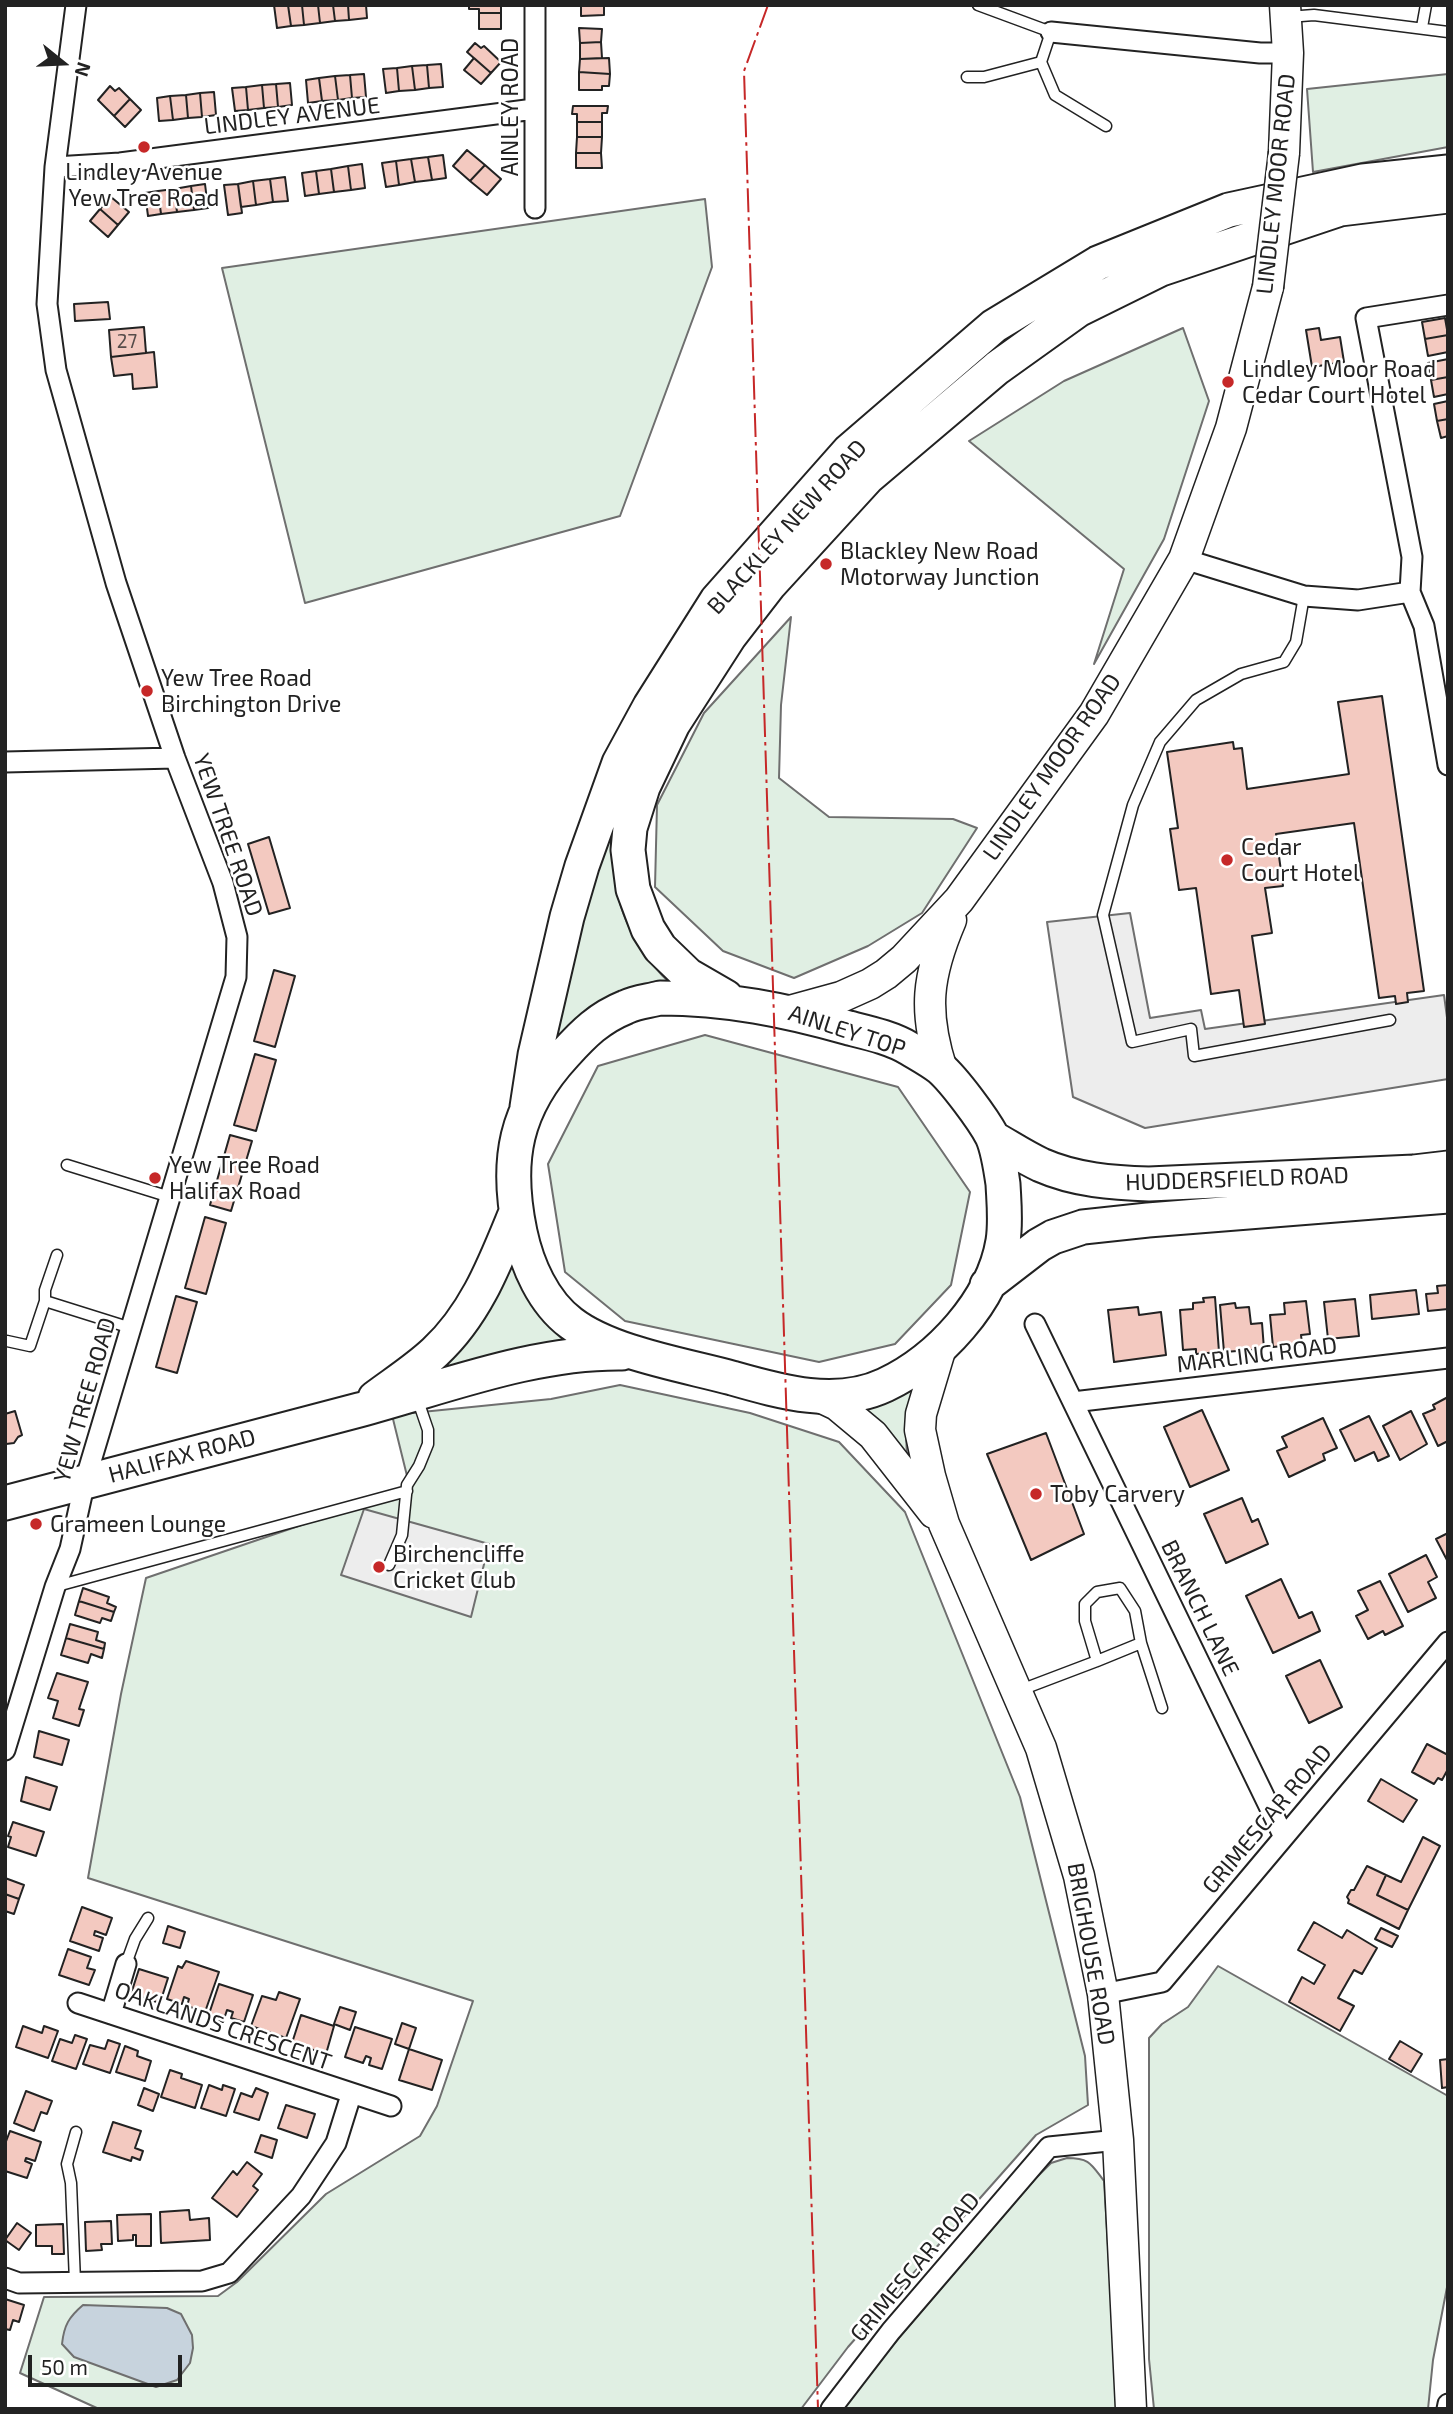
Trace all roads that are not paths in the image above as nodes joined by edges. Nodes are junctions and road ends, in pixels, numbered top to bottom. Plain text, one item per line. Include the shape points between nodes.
1 (76, 5) edge
2 (535, 5) edge
3 (978, 5) edge
4 (1426, 5) edge
5 (1285, 11) edge
6 (1422, 27) junction
7 (1051, 32) junction
8 (1448, 32) edge
9 (1288, 53) junction
10 (1041, 62) junction
11 (967, 76) dead end
12 (534, 109) junction
13 (1106, 125) dead end
14 (55, 167) junction
15 (1448, 173) edge
16 (1448, 196) edge
17 (535, 208) dead end
18 (1448, 305) edge
19 (1184, 559) junction
20 (1410, 592) junction
21 (1304, 596) junction
22 (175, 758) junction
23 (5, 762) edge
24 (1448, 765) edge
25 (959, 900) junction
26 (735, 1002) junction
27 (790, 1011) junction
28 (1390, 1020) dead end
29 (942, 1070) junction
30 (527, 1107) junction
31 (993, 1138) junction
32 (67, 1165) dead end
33 (1448, 1168) edge
34 (1448, 1196) edge
35 (170, 1197) junction
36 (1448, 1205) edge
37 (1308, 1209) junction
38 (516, 1212) junction
39 (57, 1255) dead end
40 (987, 1285) junction
41 (45, 1301) junction
42 (1035, 1324) dead end
43 (131, 1328) junction
44 (6, 1341) edge
45 (942, 1344) junction
46 (642, 1354) junction
47 (1448, 1358) edge
48 (416, 1394) junction
49 (818, 1396) junction
50 (1073, 1402) junction
51 (359, 1410) junction
52 (85, 1481) junction
53 (407, 1491) junction
54 (5, 1503) edge
55 (943, 1524) junction
56 (390, 1565) dead end
57 (55, 1587) junction
58 (1448, 1642) edge
59 (1141, 1643) junction
60 (1097, 1661) junction
61 (1018, 1691) junction
62 (1162, 1708) dead end
63 (5, 1750) edge
64 (1284, 1837) junction
65 (148, 1918) dead end
66 (126, 1964) joint
67 (1103, 1994) junction
68 (78, 2003) dead end
69 (111, 2014) junction
70 (351, 2095) junction
71 (391, 2106) dead end
72 (76, 2132) dead end
73 (1118, 2140) junction
74 (5, 2278) edge
75 (75, 2283) junction
76 (831, 2409) edge
77 (1131, 2409) edge

1 - 14 street, YEW TREE ROAD
2 - 12 street, AINLEY ROAD
3 - 7 lane
4 - 6 lane
5 - 6 lane
5 - 9 main road, LINDLEY MOOR ROAD
6 - 8 lane
7 - 9 street
7 - 10 lane
9 - 19 main road, LINDLEY MOOR ROAD, bridge via 1284,153 1268,287 1231,428
10 - 11 lane via 984,77
10 - 13 lane via 1055,95
12 - 14 street, LINDLEY AVENUE via 120,163
12 - 17 street, AINLEY ROAD
14 - 22 street, YEW TREE ROAD via 47,304 56,369 116,583
15 - 30 highway, BLACKLEY NEW ROAD via 1363,181 1229,210 1098,263 994,326 849,451 717,600 619,763 567,917
16 - 26 highway, BLACKLEY NEW ROAD via 1340,209 1161,270 1078,310 997,368 867,478 770,584 729,636 673,724 634,809 628,850 639,909 660,948 688,975
18 - 20 street via 1367,318 1412,557
19 - 21 street
19 - 25 main road, LINDLEY MOOR ROAD via 1094,714
20 - 21 street via 1358,600
20 - 24 street via 1424,626
21 - 28 lane via 1296,642 1284,662 1241,674 1196,700 1160,742 1133,805 1103,915 1132,1042 1191,1029 1194,1056
22 - 23 street
22 - 35 street, YEW TREE ROAD via 223,883 237,937 236,977
25 - 27 main road, LINDLEY MOOR ROAD via 886,975 841,997
25 - 29 main road, LINDLEY MOOR ROAD via 932,974 930,1026
26 - 27 highway, AINLEY TOP
26 - 30 highway, AINLEY TOP via 660,998 627,1006 588,1028 553,1066
27 - 29 highway, AINLEY TOP via 906,1046
29 - 31 highway, AINLEY TOP
30 - 38 highway, AINLEY TOP via 514,1162
31 - 33 highway, HUDDERSFIELD ROAD via 1041,1165 1113,1183
31 - 40 highway, AINLEY TOP via 1005,1212 1002,1243
32 - 35 lane
34 - 37 highway, HUDDERSFIELD ROAD
35 - 43 street, YEW TREE ROAD
36 - 37 highway, HUDDERSFIELD ROAD via 1335,1214
37 - 40 highway, HUDDERSFIELD ROAD via 1083,1227 1039,1245
38 - 46 highway, AINLEY TOP via 531,1271 570,1323 606,1343
38 - 51 highway, HALIFAX ROAD via 489,1278 459,1327 435,1352
39 - 41 lane
40 - 45 highway, AINLEY TOP via 968,1316
41 - 43 lane
41 - 44 lane via 30,1346
42 - 50 street, BRANCH LANE
43 - 52 street, YEW TREE ROAD
45 - 49 highway, AINLEY TOP via 904,1376 867,1393
45 - 55 main road via 920,1430
46 - 48 highway, HALIFAX ROAD via 554,1358
46 - 49 highway, AINLEY TOP
47 - 50 street, MARLING ROAD
48 - 51 highway, HALIFAX ROAD
48 - 53 lane via 428,1444
49 - 55 main road via 873,1434
50 - 64 street, BRANCH LANE
51 - 52 highway, HALIFAX ROAD
52 - 54 highway, HALIFAX ROAD
52 - 57 street, YEW TREE ROAD via 70,1549
53 - 56 lane via 402,1535
53 - 57 lane
55 - 61 main road, BRIGHOUSE ROAD
57 - 63 street, YEW TREE ROAD
58 - 64 street, GRIMESCAR ROAD
59 - 60 lane
59 - 60 lane via 1135,1611 1119,1588 1097,1592 1085,1604 1085,1621
59 - 62 lane
60 - 61 lane
61 - 67 main road, BRIGHOUSE ROAD via 1073,1851
64 - 67 street, GRIMESCAR ROAD via 1162,1982
65 - 66 lane
66 - 69 street
67 - 73 main road, BRIGHOUSE ROAD
68 - 69 street, OAKLANDS CRESCENT
69 - 70 street, OAKLANDS CRESCENT
70 - 71 street, OAKLANDS CRESCENT
70 - 75 street, OAKLANDS CRESCENT via 336,2143 301,2196 229,2273 202,2281
72 - 75 lane via 67,2164
73 - 76 street, GRIMESCAR ROAD via 1049,2147 891,2330
73 - 77 main road, BRIGHOUSE ROAD
74 - 75 street, OAKLANDS CRESCENT via 19,2283

